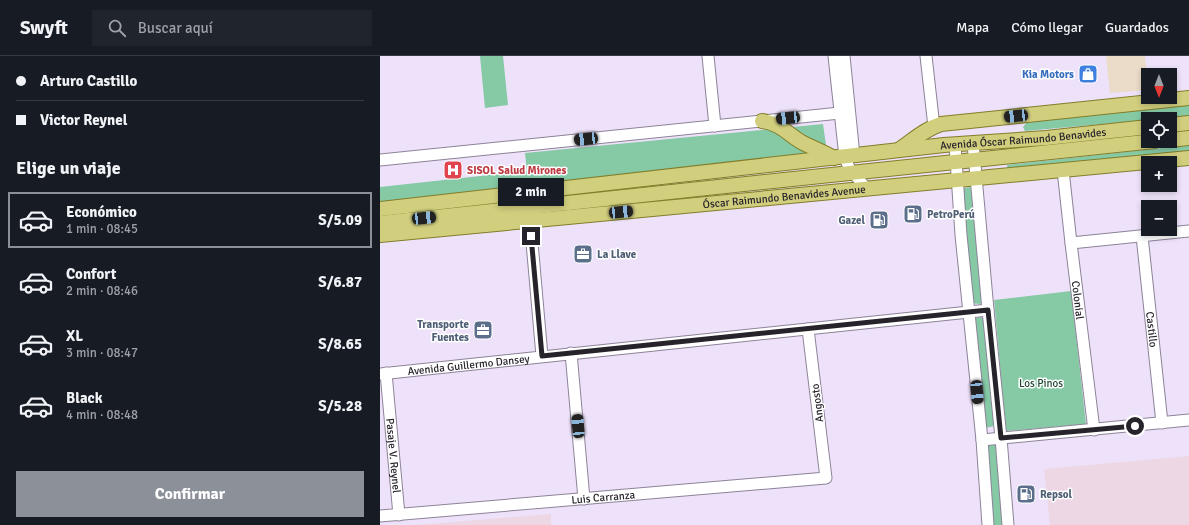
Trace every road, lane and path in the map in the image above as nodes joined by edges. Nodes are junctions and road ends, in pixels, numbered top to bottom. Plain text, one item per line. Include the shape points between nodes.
1 (708, 56) edge
2 (834, 56) edge
3 (844, 56) edge
4 (926, 56) edge
5 (1189, 98) edge
6 (840, 113) junction
7 (762, 121) junction
8 (1189, 123) edge
9 (1177, 124) edge
10 (715, 126) junction
11 (934, 127) junction
12 (1141, 128) edge
13 (1189, 138) edge
14 (1177, 139) edge
15 (1141, 142) edge
16 (973, 143) junction
17 (955, 144) junction
18 (898, 150) junction
19 (845, 157) junction
20 (1189, 158) edge
21 (975, 159) junction
22 (380, 160) edge
23 (956, 161) junction
24 (1063, 170) junction
25 (853, 172) junction
26 (976, 178) junction
27 (957, 180) junction
28 (732, 186) junction
29 (867, 189) junction
30 (788, 197) junction
31 (380, 208) edge
32 (530, 220) junction
33 (380, 223) edge
34 (1189, 231) edge
35 (1177, 232) edge
36 (380, 235) edge
37 (1142, 236) joint
38 (1071, 243) junction
39 (988, 310) junction
40 (969, 312) junction
41 (808, 329) junction
42 (571, 353) junction
43 (542, 356) junction
44 (383, 373) edge
45 (1189, 420) edge
46 (1162, 423) junction
47 (1094, 430) junction
48 (1001, 438) junction
49 (982, 440) junction
50 (826, 478) joint
51 (584, 498) junction
52 (399, 514) junction
53 (380, 516) edge
54 (988, 525) edge
55 (1008, 525) edge

1 - 10 street
2 - 6 street
3 - 19 street
4 - 11 street
5 - 11 main road, Avenida Óscar Raimundo Benavides via 948,123
6 - 7 street
6 - 19 street
7 - 10 street
7 - 19 main road via 781,127 801,141
8 - 9 main road
10 - 22 street
11 - 18 main road, Avenida Óscar Raimundo Benavides
12 - 16 main road, Avenida Óscar Raimundo Benavides
13 - 14 main road
15 - 21 main road, Óscar Raimundo Benavides Avenue
16 - 17 main road, Avenida Óscar Raimundo Benavides
16 - 21 street
17 - 18 main road, Avenida Óscar Raimundo Benavides
17 - 23 street
18 - 19 main road, Avenida Óscar Raimundo Benavides
19 - 25 street
19 - 31 main road
20 - 24 main road, Óscar Raimundo Benavides Avenue
21 - 23 main road, Óscar Raimundo Benavides Avenue
21 - 26 street
23 - 25 main road, Óscar Raimundo Benavides Avenue
23 - 27 street
24 - 26 main road, Óscar Raimundo Benavides Avenue
24 - 38 street, Colonial
25 - 28 main road, Óscar Raimundo Benavides Avenue
25 - 29 street
26 - 27 main road, Óscar Raimundo Benavides Avenue
26 - 39 street
27 - 29 main road, Óscar Raimundo Benavides Avenue
27 - 40 street
28 - 30 main road
28 - 33 main road, Óscar Raimundo Benavides Avenue
29 - 30 main road, Óscar Raimundo Benavides Avenue
30 - 32 main road, Óscar Raimundo Benavides Avenue
32 - 36 main road, Óscar Raimundo Benavides Avenue
32 - 43 street
34 - 35 street
37 - 38 street
37 - 46 street, Castillo
38 - 47 street, Colonial
39 - 40 street, Avenida Guillermo Dansey
39 - 48 street
40 - 41 street, Avenida Guillermo Dansey
40 - 49 street
41 - 42 street, Avenida Guillermo Dansey
41 - 50 street, Angosto
42 - 43 street, Avenida Guillermo Dansey
42 - 51 street
43 - 44 street, Avenida Guillermo Dansey
44 - 52 street, Pasaje V. Reynel
45 - 46 street
46 - 47 street
47 - 48 street
48 - 49 street
48 - 55 street
49 - 54 street
50 - 51 street, Luis Carranza
51 - 52 street, Luis Carranza
52 - 53 street, Luis Carranza

